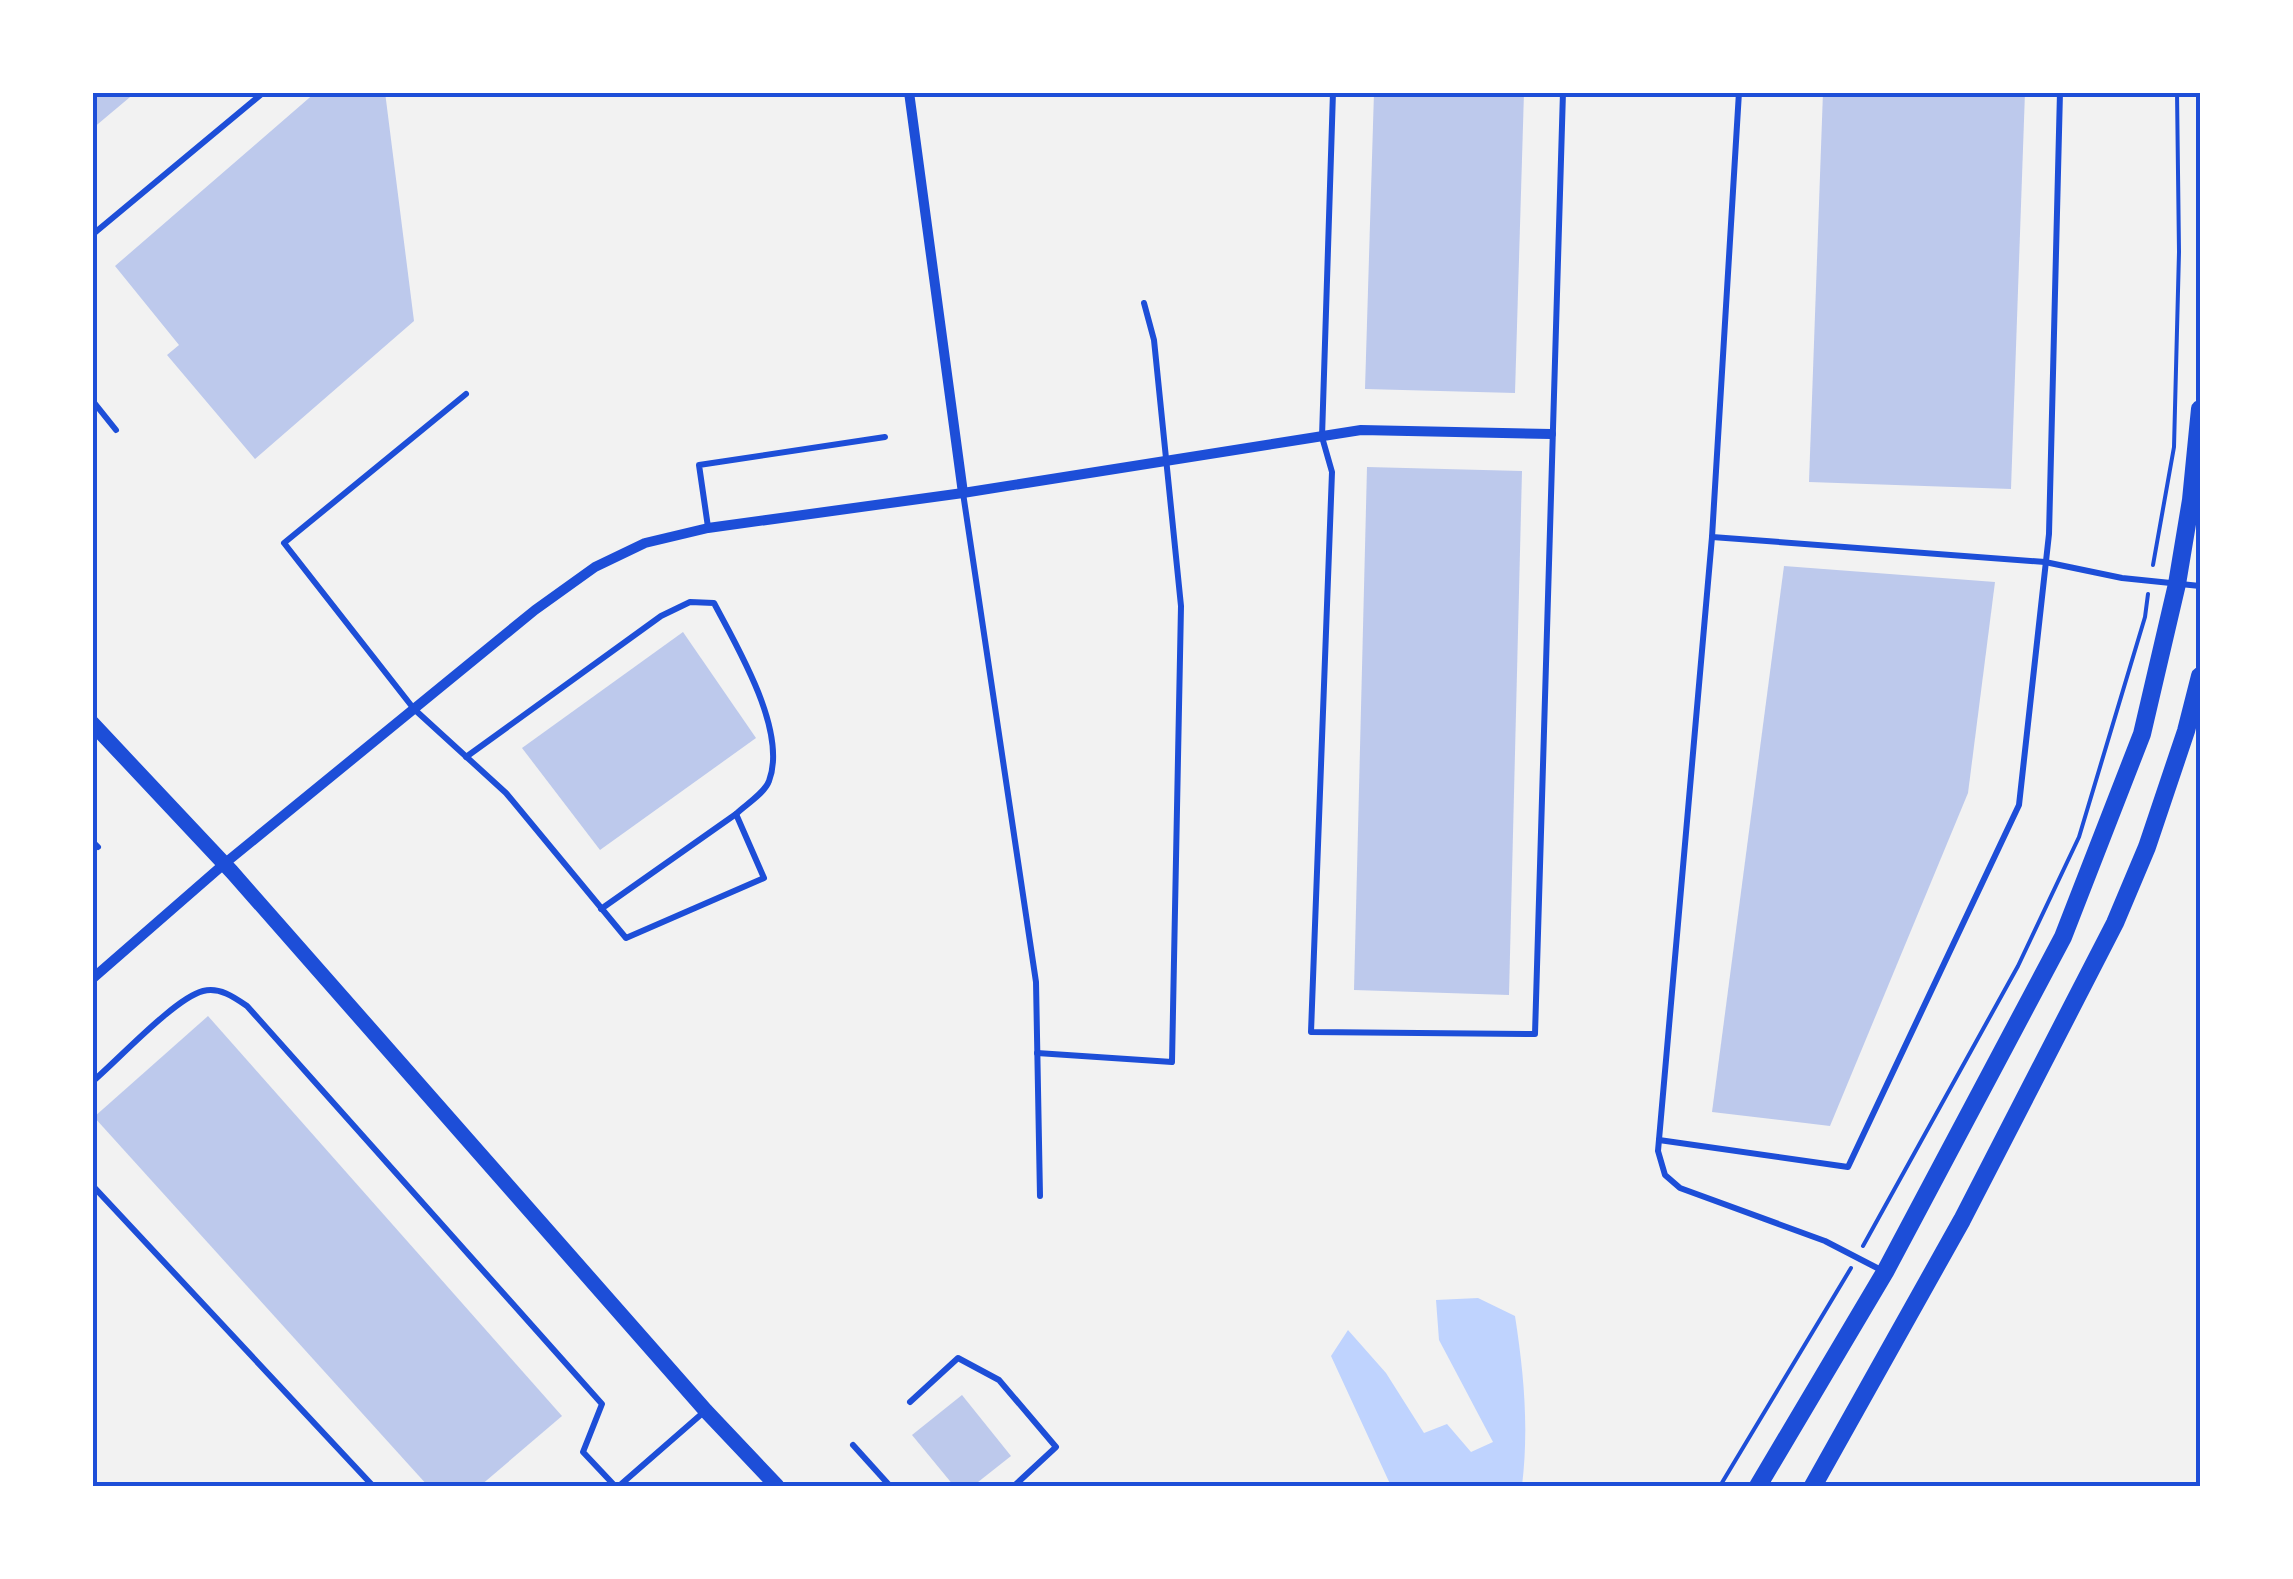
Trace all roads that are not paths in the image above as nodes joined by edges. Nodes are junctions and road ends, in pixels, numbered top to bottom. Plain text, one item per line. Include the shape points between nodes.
1 (264, 92) edge
2 (909, 92) edge
3 (1333, 92) edge
4 (1562, 92) edge
5 (1739, 92) edge
6 (2060, 92) edge
7 (92, 236) edge
8 (1144, 303) dead end
9 (466, 394) dead end
10 (92, 400) edge
11 (2200, 409) edge
12 (116, 430) dead end
13 (1551, 434) junction
14 (885, 437) dead end
15 (1322, 437) junction
16 (1168, 461) junction
17 (963, 493) junction
18 (708, 528) junction
19 (1712, 538) junction
20 (2045, 562) junction
21 (2177, 584) junction
22 (2200, 586) edge
23 (2200, 676) edge
24 (414, 710) junction
25 (92, 724) edge
26 (466, 757) junction
27 (736, 814) junction
28 (224, 864) junction
29 (601, 908) junction
30 (92, 979) edge
31 (1037, 1053) junction
32 (92, 1082) edge
33 (1659, 1140) junction
34 (92, 1184) edge
35 (1040, 1196) dead end
36 (1885, 1272) junction
37 (910, 1402) dead end
38 (706, 1410) junction
39 (853, 1445) dead end
40 (373, 1486) edge
41 (617, 1486) edge
42 (777, 1486) edge
43 (890, 1486) edge
44 (1014, 1486) edge
45 (1758, 1486) edge
46 (1813, 1486) edge

1 - 7 lane
2 - 17 street
3 - 15 lane
4 - 13 lane
5 - 19 lane
6 - 20 lane
8 - 16 lane
9 - 24 lane via 284,543
10 - 12 lane
11 - 21 main road
13 - 15 street via 1362,430
13 - 15 lane via 1535,1034 1311,1032 1332,472
14 - 18 lane via 700,465
15 - 16 street
16 - 17 street
16 - 31 lane via 1181,606 1172,1062
17 - 18 street
17 - 31 lane via 1036,982
18 - 24 street via 644,543 595,567
19 - 20 lane
19 - 33 lane
20 - 21 lane
20 - 33 lane via 2020,805 1848,1166
21 - 22 lane
21 - 36 main road via 2142,734 2064,937
23 - 46 main road via 2153,830 2115,923 1962,1220
24 - 26 lane
24 - 28 street
25 - 28 street
26 - 27 lane via 662,616 690,602 714,603 759,691 773,750 769,783
26 - 29 lane via 506,793
27 - 29 lane
27 - 29 lane via 764,878 626,938
28 - 30 street
28 - 38 street
31 - 35 lane
32 - 41 lane via 187,997 207,990 228,993 247,1006 602,1404 583,1452
33 - 36 lane via 1661,1167 1680,1188 1825,1241
34 - 40 lane
36 - 45 main road
37 - 44 lane via 958,1358 1000,1380 1056,1448
38 - 41 lane
38 - 42 street
39 - 43 lane

